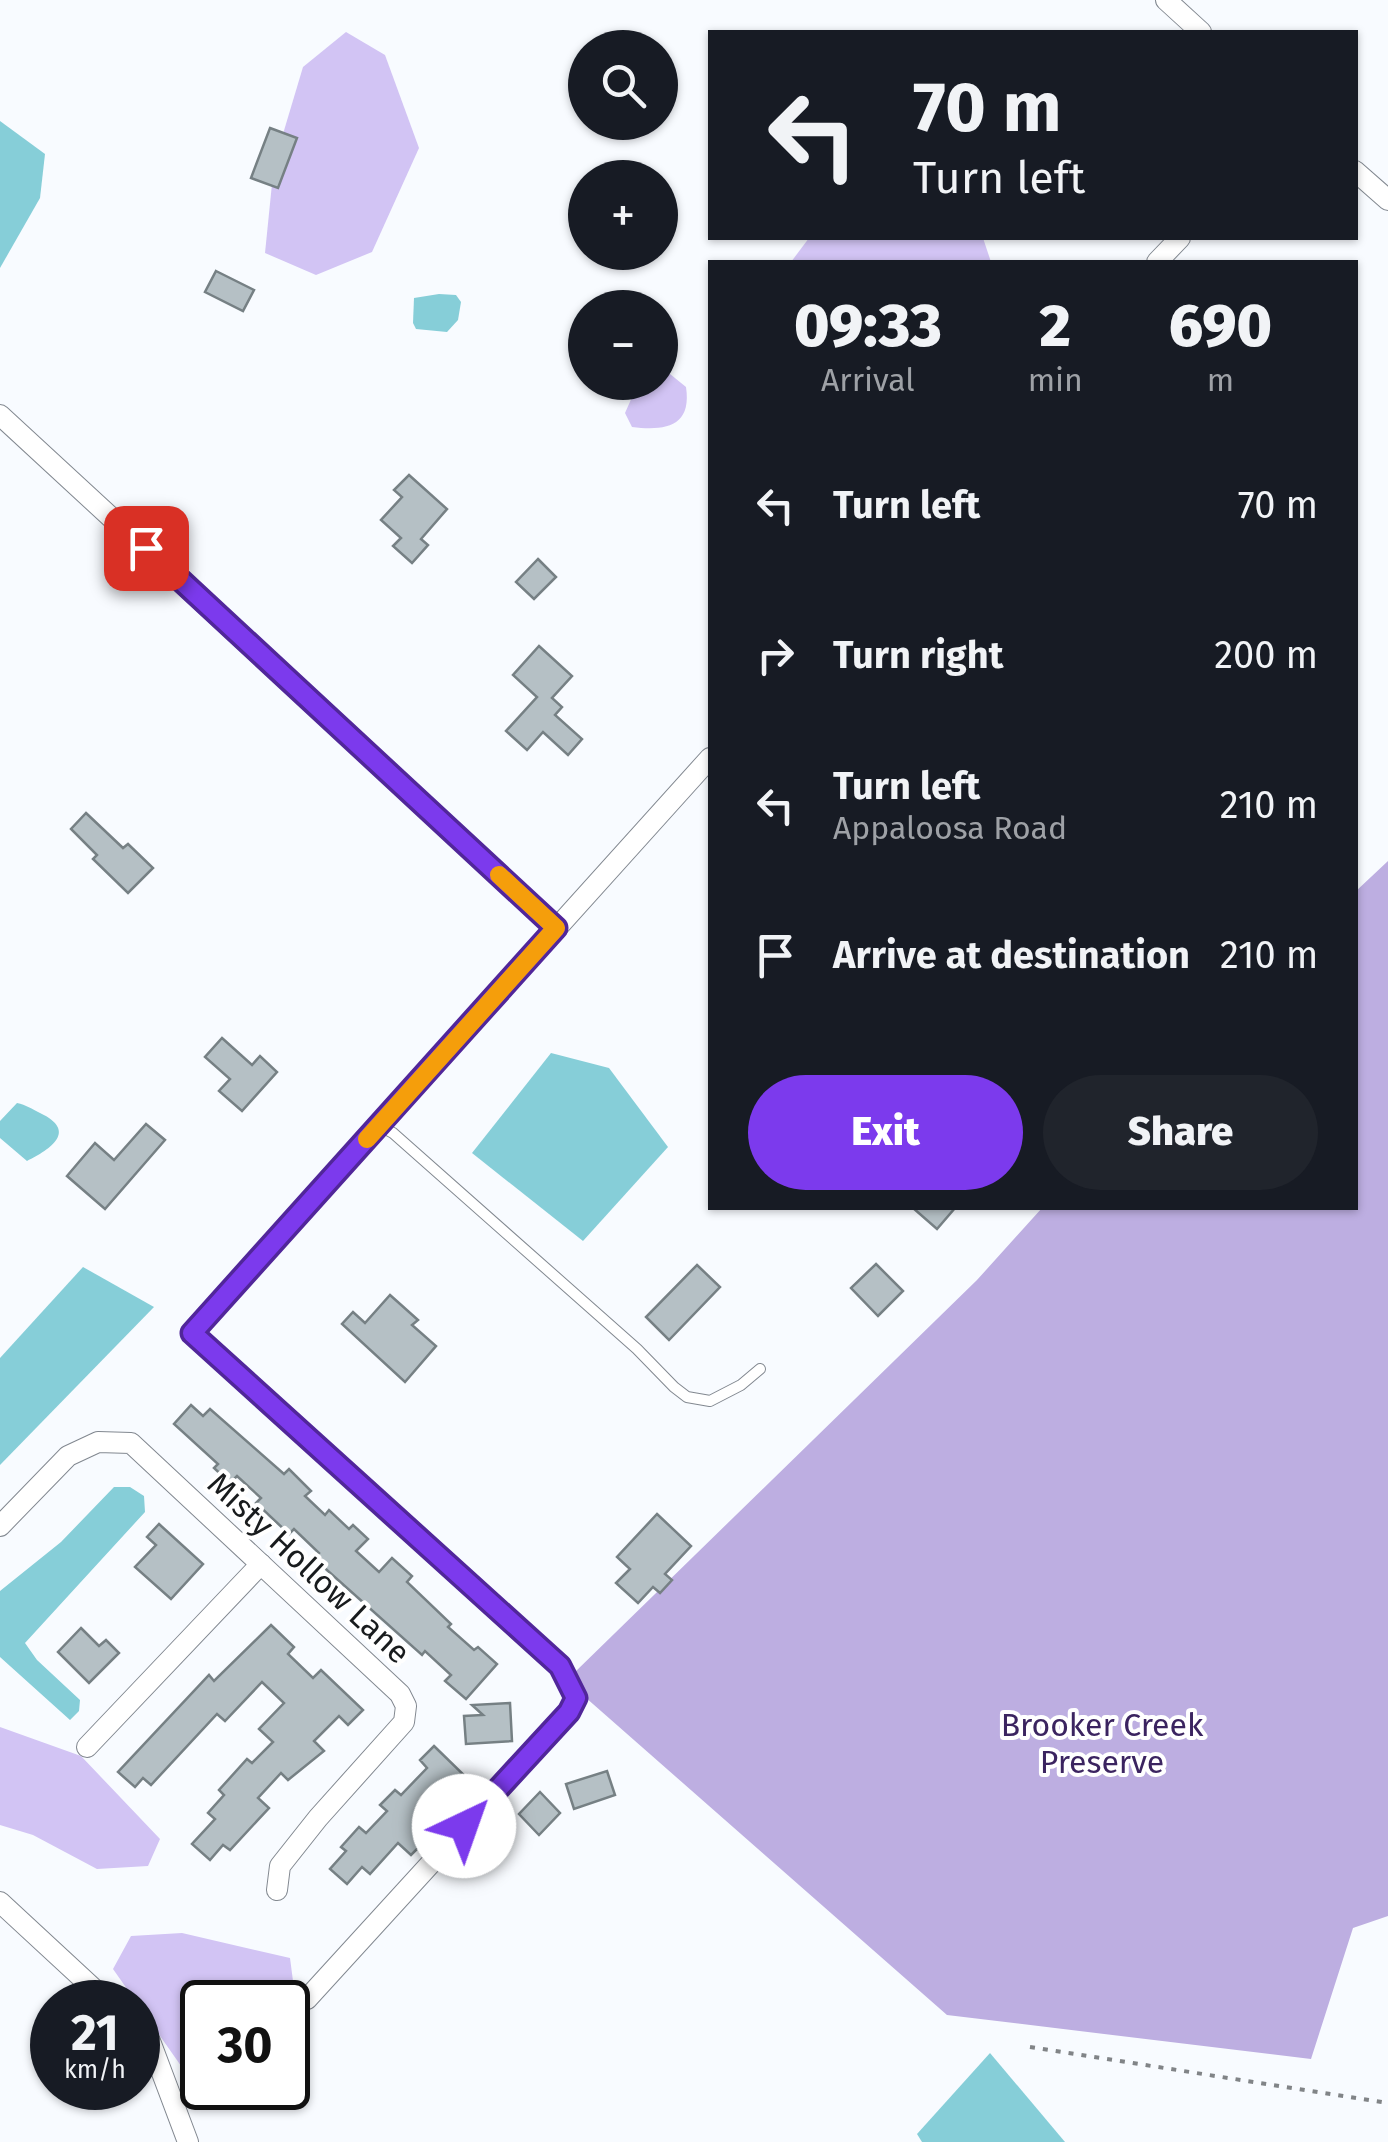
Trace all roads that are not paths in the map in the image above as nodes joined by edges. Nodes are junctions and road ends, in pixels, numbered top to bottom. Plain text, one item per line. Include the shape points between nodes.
1 (1166, 0) edge
2 (1199, 30) edge
3 (1358, 174) edge
4 (1388, 200) edge
5 (1178, 240) edge
6 (1159, 260) edge
7 (0, 415) edge
8 (708, 760) edge
9 (556, 928) junction
10 (379, 1126) junction
11 (760, 1370) dead end
12 (0, 1526) edge
13 (262, 1564) junction
14 (86, 1747) dead end
15 (277, 1890) dead end
16 (0, 1902) edge
17 (84, 1980) edge
18 (310, 1997) edge
19 (160, 2068) edge
20 (188, 2142) edge

1 - 2 street
3 - 4 street
5 - 6 street
7 - 9 street
8 - 9 street
9 - 10 street
10 - 11 lane via 687,1397 710,1402
10 - 18 street via 192,1333 560,1666 576,1698
12 - 13 street, Misty Hollow Lane via 68,1456 98,1442 130,1443
13 - 14 street
13 - 15 street, Misty Hollow Lane via 406,1706 404,1722 280,1866
16 - 17 street
19 - 20 street

